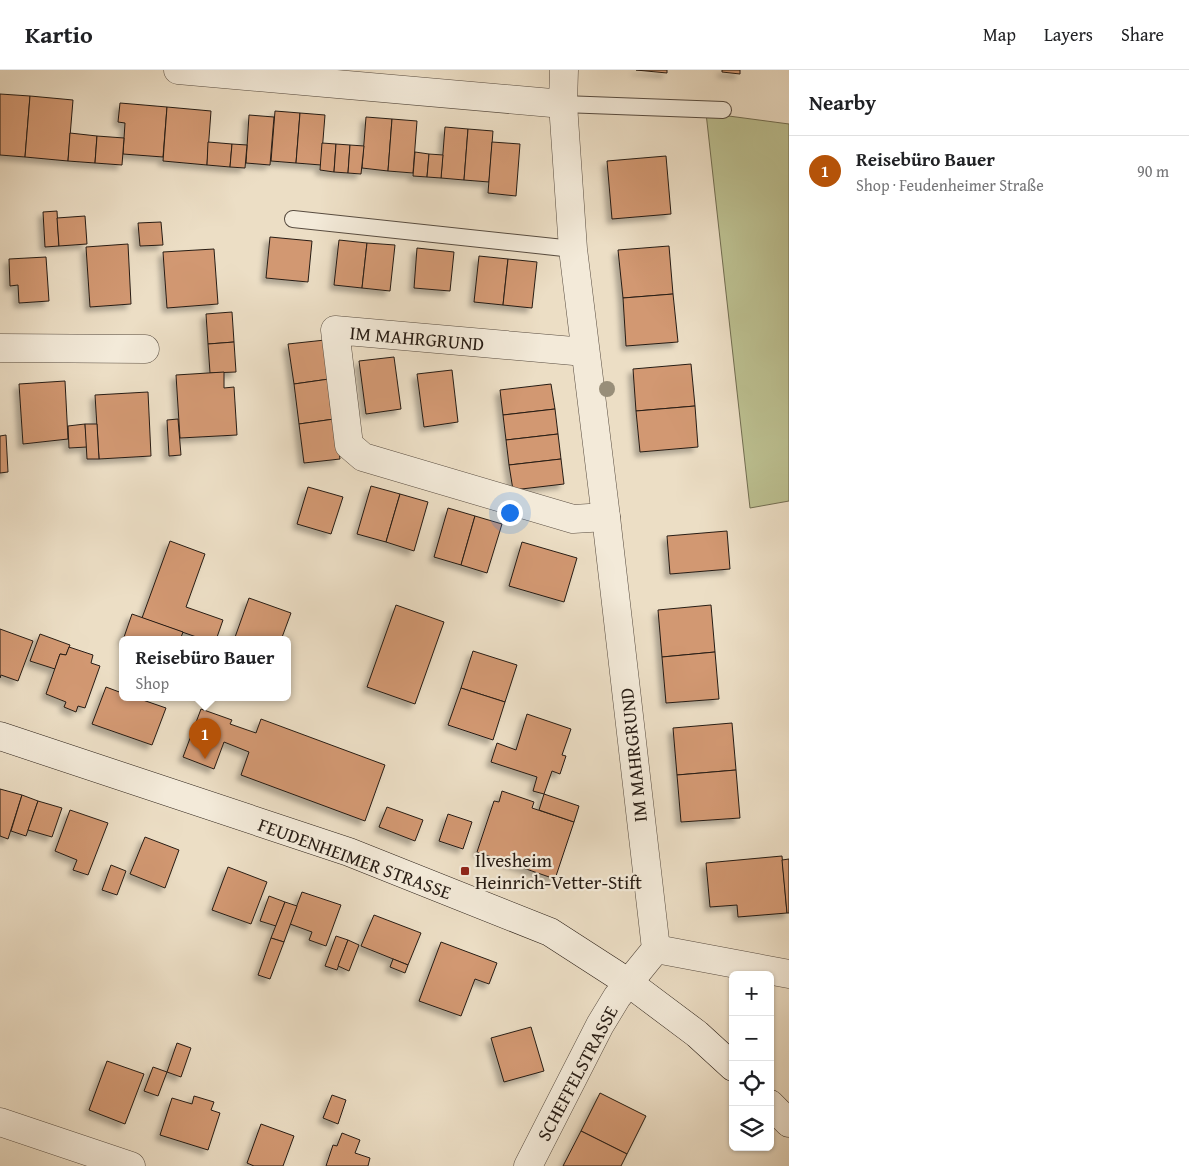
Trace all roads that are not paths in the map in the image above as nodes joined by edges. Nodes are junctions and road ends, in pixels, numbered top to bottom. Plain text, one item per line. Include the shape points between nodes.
1 (178, 70) edge
2 (564, 70) edge
3 (276, 74) edge
4 (562, 104) junction
5 (723, 110) dead end
6 (293, 219) dead end
7 (573, 249) junction
8 (0, 348) edge
9 (145, 349) dead end
10 (585, 352) junction
11 (606, 517) junction
12 (0, 736) edge
13 (656, 950) junction
14 (789, 974) edge
15 (629, 983) junction
16 (729, 1063) edge
17 (772, 1106) edge
18 (0, 1122) edge
19 (789, 1123) edge
20 (82, 1158) edge
21 (131, 1166) edge
22 (528, 1166) edge

1 - 3 street
2 - 4 street, IM MAHRGRUND
3 - 4 street
4 - 5 lane
4 - 7 street, IM MAHRGRUND
6 - 7 lane
7 - 10 street, IM MAHRGRUND
8 - 9 street
10 - 11 street, IM MAHRGRUND
10 - 11 street, IM MAHRGRUND via 335,330 349,445 363,457 573,519
11 - 13 street, IM MAHRGRUND
12 - 15 street, FEUDENHEIMER STRASSE via 349,852 550,932
13 - 14 street
13 - 15 street
15 - 16 street, FEUDENHEIMER STRASSE via 697,1034
15 - 22 street, SCHEFFELSTRASSE via 600,1025
17 - 19 street
18 - 20 street
20 - 21 street

